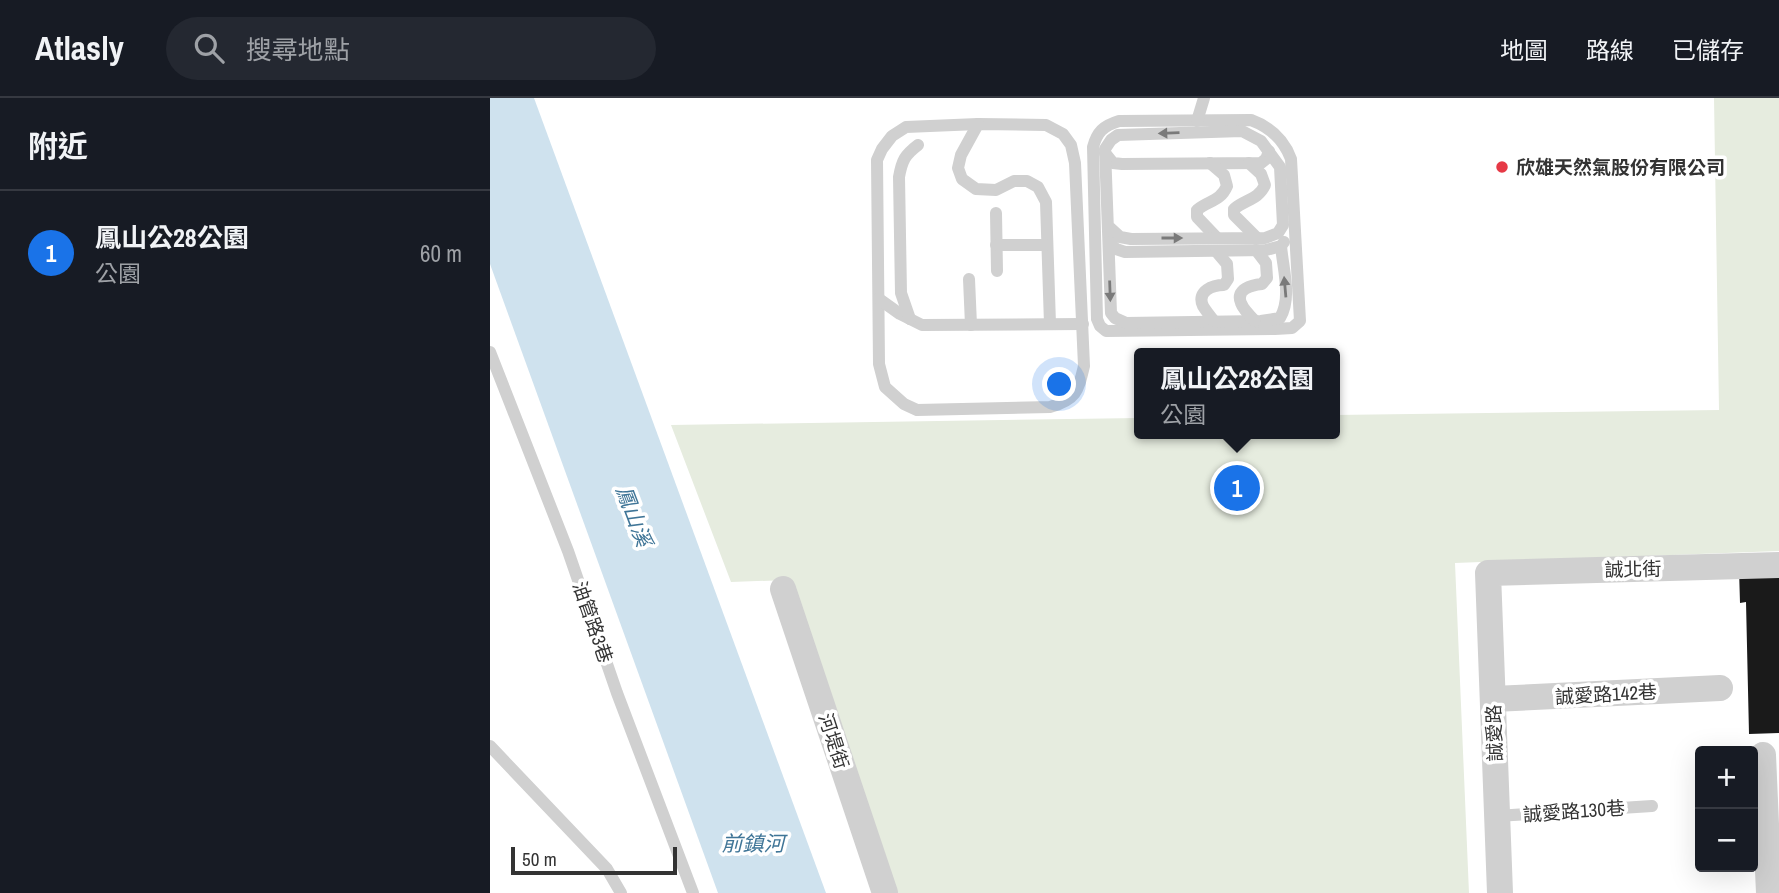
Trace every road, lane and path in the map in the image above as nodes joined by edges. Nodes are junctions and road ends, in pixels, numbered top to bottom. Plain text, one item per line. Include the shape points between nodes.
1 (1204, 98) edge
2 (1251, 120) junction
3 (1197, 121) junction
4 (978, 124) junction
5 (1273, 133) junction
6 (918, 145) dead end
7 (1265, 146) junction
8 (1105, 153) junction
9 (1210, 163) junction
10 (1249, 163) junction
11 (1280, 167) junction
12 (996, 213) dead end
13 (1102, 226) junction
14 (1078, 227) junction
15 (1294, 230) junction
16 (1109, 242) junction
17 (1216, 244) junction
18 (1256, 244) junction
19 (996, 245) junction
20 (1047, 245) junction
21 (1281, 246) junction
22 (997, 271) dead end
23 (969, 279) dead end
24 (879, 299) junction
25 (910, 319) junction
26 (1214, 321) junction
27 (1255, 321) junction
28 (1050, 324) junction
29 (1083, 324) junction
30 (971, 325) junction
31 (490, 352) edge
32 (1779, 565) edge
33 (1488, 573) joint
34 (783, 589) dead end
35 (1720, 688) dead end
36 (1493, 699) junction
37 (490, 746) edge
38 (1763, 755) dead end
39 (1651, 806) dead end
40 (1497, 816) junction
41 (621, 893) edge
42 (693, 893) edge
43 (885, 893) edge
44 (1500, 893) edge
45 (1769, 893) edge

1 - 3 lane
2 - 3 lane
2 - 5 lane
2 - 7 lane
3 - 13 lane via 1119,121 1097,133 1093,147
4 - 14 lane via 1046,125 1063,134 1076,163
4 - 20 lane via 961,155 958,168 962,178 976,189 996,190 1014,181 1038,187 1046,202
4 - 24 lane via 906,127 882,149 877,160
5 - 11 lane
5 - 15 lane via 1291,159
6 - 25 lane via 902,161 900,177 901,293
7 -> 8 lane via 1242,131 1118,135
7 - 10 lane via 1266,159
7 - 11 lane
8 - 9 lane via 1113,163 1122,164
8 - 13 lane
9 - 10 lane
9 - 17 lane via 1224,175 1227,186 1223,195 1197,210 1197,217
10 - 18 lane via 1265,185 1261,194 1234,209 1234,215
11 - 18 lane via 1283,225 1278,233
12 - 19 lane
13 - 14 lane
13 - 15 lane via 1095,288 1097,319 1106,331 1123,332 1292,328 1300,321
13 - 16 lane
13 -> 17 lane via 1131,239
14 - 29 lane
15 - 21 lane
16 - 17 lane via 1125,251
16 -> 26 lane via 1111,313 1115,318 1126,323
17 - 18 lane
17 - 26 lane via 1227,264 1228,279 1224,285 1209,287 1201,299
18 - 21 lane via 1266,250
18 - 27 lane via 1266,263 1267,278 1242,291 1240,298
19 - 20 lane
19 - 22 lane
20 - 28 lane
27 -> 21 lane via 1280,318 1285,310
23 - 30 lane
24 - 25 lane
24 - 29 lane via 879,364 885,387 917,410 1050,407 1066,402 1078,389 1084,366
25 - 30 lane via 922,325
26 - 27 lane
28 - 29 lane
28 - 30 lane
31 - 42 lane, 油管路3巷
32 - 33 street, 誠北街
33 - 36 street, 誠愛路
34 - 43 street, 河堤街
35 - 36 street, 誠愛路142巷
36 - 40 street, 誠愛路
37 - 41 lane via 607,869
38 - 45 street
39 - 40 lane, 誠愛路130巷
40 - 44 street, 誠愛路

